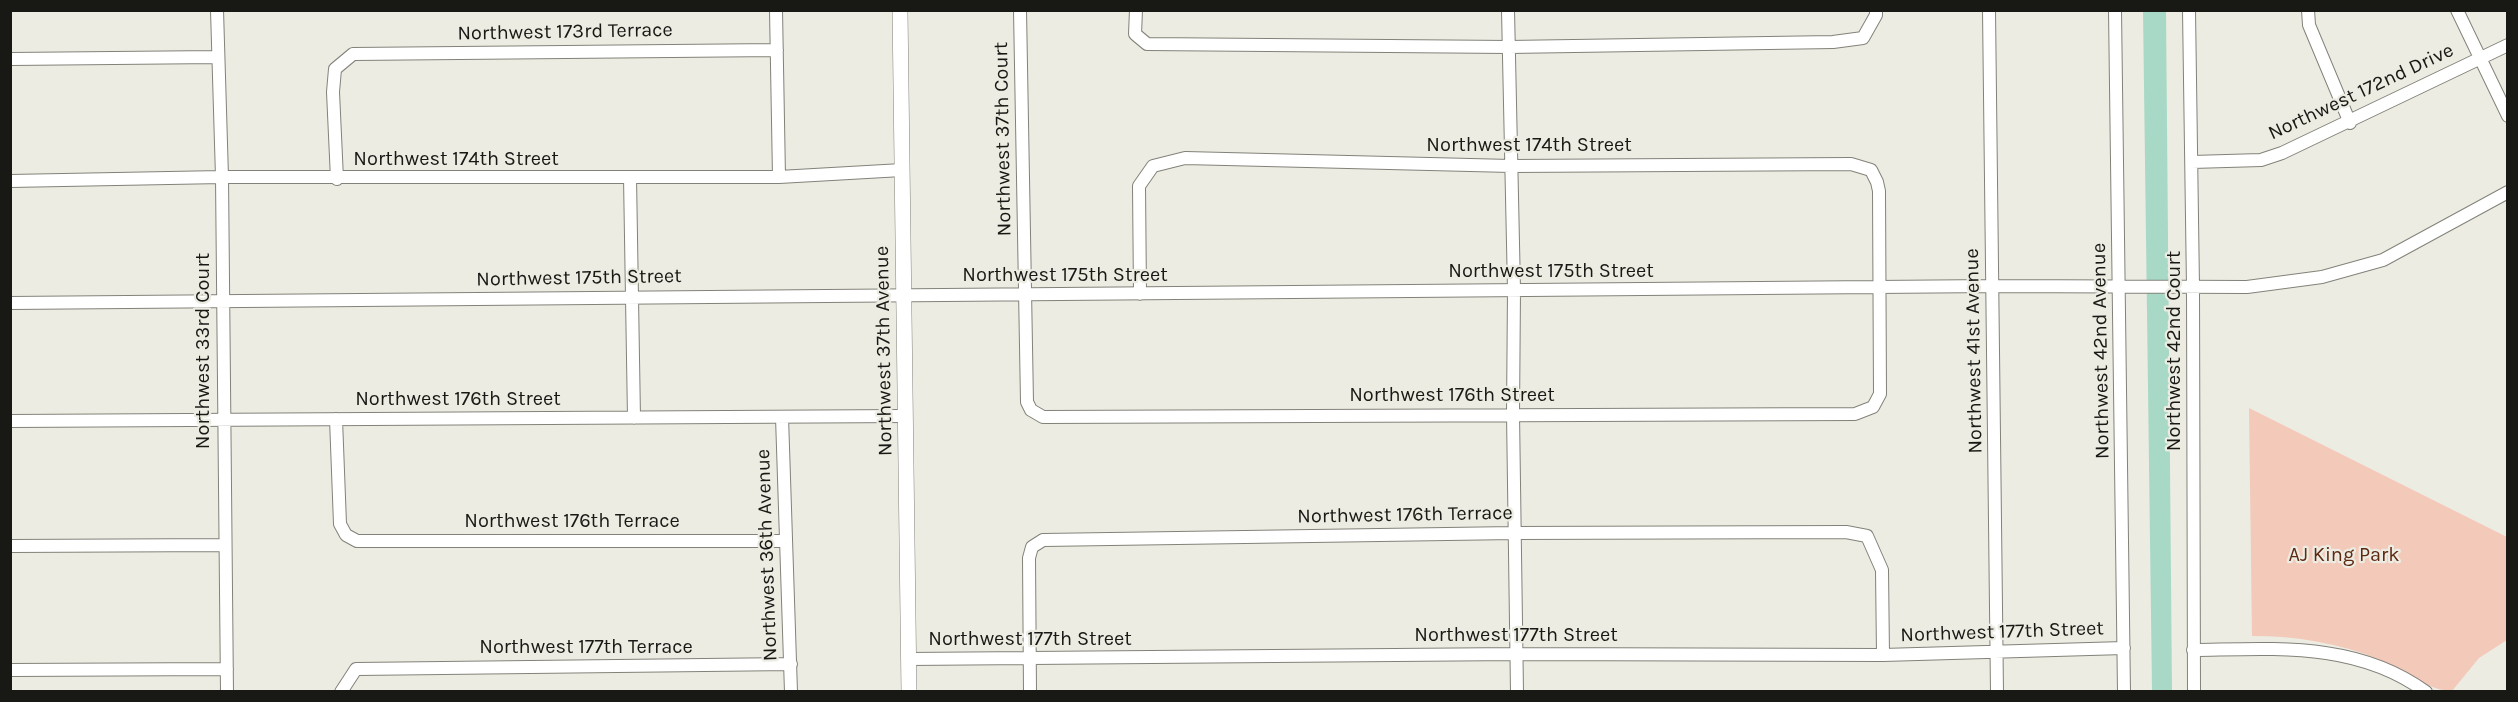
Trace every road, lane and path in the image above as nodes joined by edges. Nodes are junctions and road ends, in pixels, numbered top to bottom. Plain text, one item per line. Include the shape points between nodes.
1 (217, 10) edge
2 (776, 10) edge
3 (900, 10) edge
4 (1020, 10) edge
5 (1136, 10) edge
6 (1508, 10) edge
7 (1876, 10) edge
8 (1989, 10) edge
9 (2115, 10) edge
10 (2189, 10) edge
11 (2308, 10) edge
12 (2457, 10) edge
13 (2508, 45) edge
14 (1509, 47) junction
15 (777, 50) junction
16 (217, 57) junction
17 (10, 58) edge
18 (2480, 58) junction
19 (2508, 116) edge
20 (2350, 123) junction
21 (2192, 162) junction
22 (1511, 166) junction
23 (902, 170) junction
24 (222, 177) junction
25 (630, 177) junction
26 (779, 177) junction
27 (337, 179) junction
28 (10, 181) edge
29 (2508, 192) edge
30 (1993, 286) junction
31 (2119, 286) junction
32 (2187, 287) junction
33 (1880, 288) junction
34 (1514, 291) junction
35 (1025, 294) junction
36 (1140, 294) junction
37 (904, 295) junction
38 (634, 297) junction
39 (222, 301) junction
40 (10, 303) edge
41 (1031, 410) joint
42 (1513, 414) junction
43 (906, 416) junction
44 (782, 417) junction
45 (634, 418) junction
46 (336, 419) junction
47 (223, 420) junction
48 (10, 421) edge
49 (1514, 533) junction
50 (786, 541) junction
51 (225, 545) junction
52 (10, 546) edge
53 (2124, 648) junction
54 (2193, 650) junction
55 (1998, 652) junction
56 (1517, 654) junction
57 (1883, 655) junction
58 (1030, 658) junction
59 (908, 659) junction
60 (791, 664) junction
61 (227, 669) junction
62 (10, 670) edge
63 (227, 692) edge
64 (341, 692) edge
65 (791, 692) edge
66 (909, 692) edge
67 (1030, 692) edge
68 (1517, 692) edge
69 (1997, 692) edge
70 (2124, 692) edge
71 (2194, 692) edge
72 (2426, 692) edge

1 - 16 street, Northwest 33rd Court
2 - 15 street
3 - 23 main road, Northwest 37th Avenue
4 - 35 street, Northwest 37th Court
5 - 14 street via 1135,34 1147,44
6 - 14 street
7 - 14 street via 1863,38 1833,42
8 - 30 street, Northwest 41st Avenue
9 - 31 street, Northwest 42nd Avenue
10 - 21 street, Northwest 42nd Court
11 - 20 street via 2309,25
12 - 18 street
13 - 18 street, Northwest 172nd Drive
14 - 22 street
15 - 26 street
15 - 27 street, Northwest 173rd Terrace via 353,54 335,69
16 - 17 street
16 - 24 street, Northwest 33rd Court
18 - 19 street
18 - 20 street, Northwest 172nd Drive
20 - 21 street, Northwest 172nd Drive via 2261,160
21 - 32 street, Northwest 42nd Court
22 - 33 street, Northwest 174th Street via 1851,164 1871,170 1878,191
22 - 34 street
22 - 36 street, Northwest 174th Street via 1185,158 1153,166 1139,186
23 - 26 street, Northwest 174th Street
23 - 37 main road, Northwest 37th Avenue
24 - 27 street, Northwest 174th Street
24 - 28 street, Northwest 174th Street
24 - 39 street, Northwest 33rd Court
25 - 26 street, Northwest 174th Street
25 - 27 street, Northwest 174th Street
25 - 38 street
29 - 32 street, Northwest 175th Street via 2383,260 2311,278 2247,287
30 - 31 street, Northwest 175th Street
30 - 33 street, Northwest 175th Street
30 - 55 street, Northwest 41st Avenue
31 - 32 street, Northwest 175th Street
31 - 53 street, Northwest 42nd Avenue
32 - 54 street, Northwest 42nd Court
33 - 34 street, Northwest 175th Street
33 - 42 street, Northwest 176th Street via 1880,394 1873,407 1855,414
34 - 36 street, Northwest 175th Street
34 - 42 street
35 - 36 street, Northwest 175th Street
35 - 37 street, Northwest 175th Street
35 - 41 street, Northwest 37th Court via 1027,402
37 - 38 street, Northwest 175th Street
37 - 43 main road, Northwest 37th Avenue
38 - 39 street, Northwest 175th Street
38 - 45 street
39 - 40 street, Northwest 175th Street
39 - 47 street, Northwest 33rd Court
41 - 42 street, Northwest 176th Street via 1042,417
42 - 49 street
43 - 44 street, Northwest 176th Street
43 - 59 main road, Northwest 37th Avenue
44 - 45 street, Northwest 176th Street
44 - 50 street, Northwest 36th Avenue
45 - 46 street, Northwest 176th Street
46 - 47 street, Northwest 176th Street
46 - 50 street, Northwest 176th Terrace via 340,524 346,535 357,541
47 - 48 street, Northwest 176th Street
47 - 51 street, Northwest 33rd Court
49 - 56 street
49 - 57 street, Northwest 176th Terrace via 1846,532 1867,536 1882,570
49 - 58 street, Northwest 176th Terrace via 1043,540 1032,547 1029,558
50 - 60 street, Northwest 36th Avenue
51 - 52 street
51 - 61 street, Northwest 33rd Court
53 - 55 street, Northwest 177th Street
53 - 70 street, Northwest 42nd Avenue
54 - 71 street, Northwest 42nd Court
54 - 72 street via 2325,651 2368,661
55 - 57 street, Northwest 177th Street
55 - 69 street, Northwest 41st Avenue
56 - 57 street, Northwest 177th Street
56 - 58 street, Northwest 177th Street
56 - 68 street
58 - 59 street, Northwest 177th Street
58 - 67 street
59 - 66 main road, Northwest 37th Avenue
60 - 64 street, Northwest 177th Terrace via 356,669
60 - 65 street, Northwest 36th Avenue
61 - 62 street
61 - 63 street, Northwest 33rd Court

